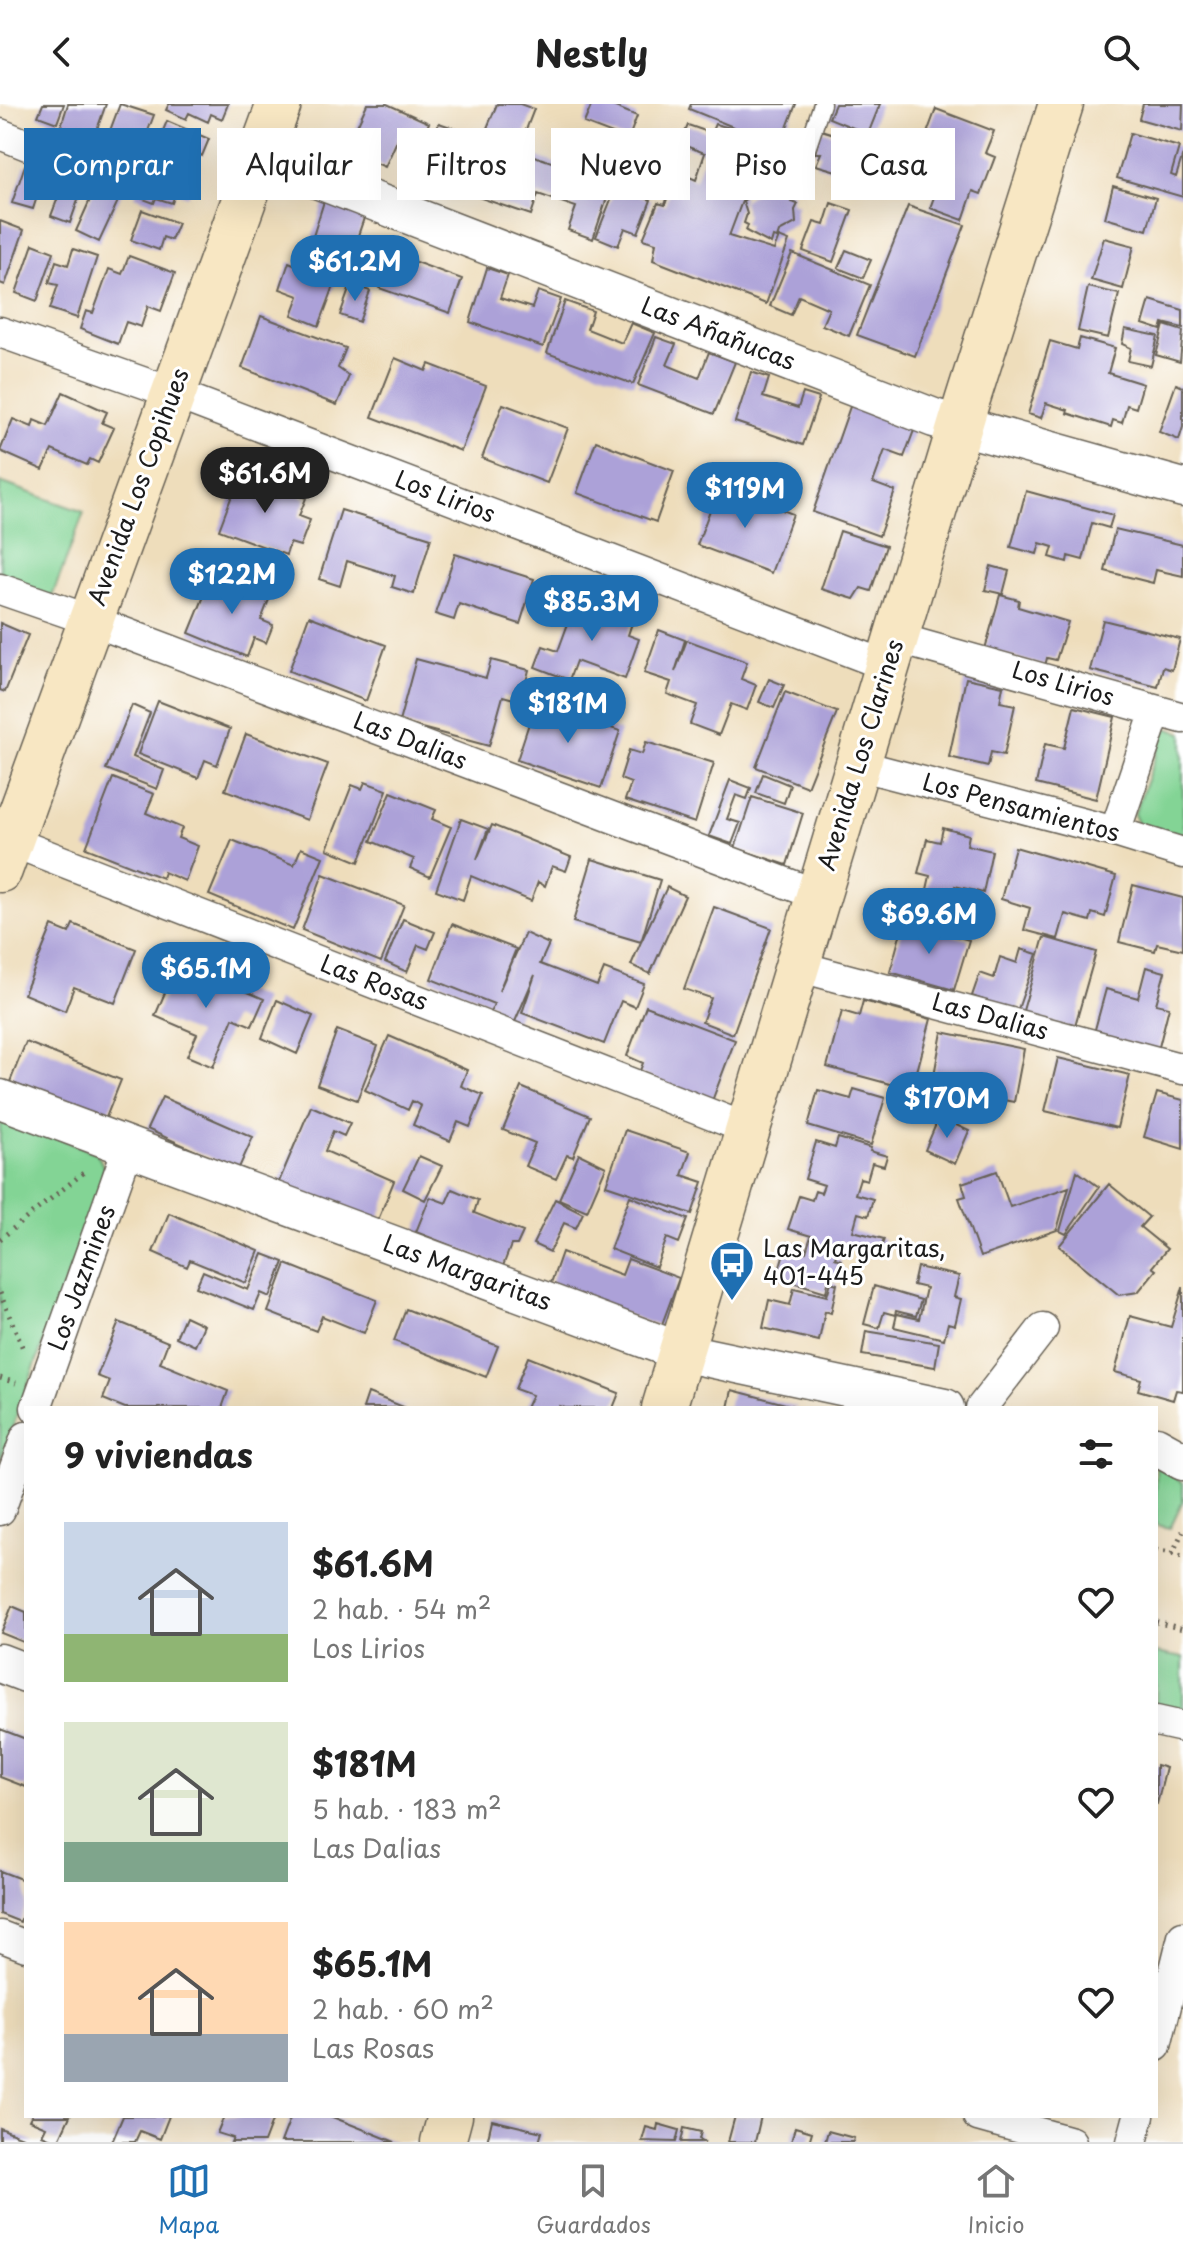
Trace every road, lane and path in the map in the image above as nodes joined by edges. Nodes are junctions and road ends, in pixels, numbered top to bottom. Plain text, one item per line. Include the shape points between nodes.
1 (279, 104) edge
2 (822, 104) edge
3 (1061, 104) edge
4 (270, 128) edge
5 (814, 128) edge
6 (0, 134) edge
7 (24, 144) edge
8 (244, 200) edge
9 (371, 200) edge
10 (0, 332) edge
11 (173, 393) junction
12 (960, 427) junction
13 (1183, 488) edge
14 (0, 589) edge
15 (90, 620) junction
16 (892, 652) junction
17 (1170, 714) edge
18 (858, 765) junction
19 (1115, 832) junction
20 (4, 849) edge
21 (1183, 853) edge
22 (818, 895) junction
23 (797, 966) junction
24 (1183, 1069) edge
25 (0, 1099) edge
26 (748, 1129) junction
27 (113, 1155) junction
28 (0, 1239) edge
29 (0, 1293) edge
30 (1043, 1328) dead end
31 (681, 1352) junction
32 (30, 1363) dead end
33 (45, 1405) edge
34 (665, 1406) edge
35 (936, 1406) edge
36 (983, 1406) edge
37 (24, 1443) edge
38 (1158, 1447) edge
39 (1183, 1461) edge
40 (0, 1510) edge
41 (1183, 1531) edge
42 (1158, 1550) edge
43 (1172, 1554) junction
44 (1183, 1556) edge
45 (1158, 1623) edge
46 (1183, 1629) edge
47 (0, 1663) edge
48 (24, 1672) edge
49 (1158, 1721) edge
50 (1183, 1727) edge
51 (0, 1936) edge
52 (1183, 1937) edge
53 (24, 1945) edge
54 (1158, 2038) edge
55 (449, 2118) edge
56 (981, 2118) edge
57 (1138, 2118) edge
58 (1007, 2133) edge
59 (443, 2142) edge
60 (1071, 2142) edge
61 (1132, 2142) edge

1 - 4 main road, Avenida Los Copihues
2 - 5 lane
3 - 12 main road, Avenida Los Clarines
6 - 7 street
8 - 11 main road, Avenida Los Copihues
9 - 12 street, Las Añañucas
10 - 11 street, Los Lirios
11 - 15 main road, Avenida Los Copihues
11 - 16 street, Los Lirios
12 - 13 street, Las Añañucas
12 - 16 main road, Avenida Los Clarines
14 - 15 street, Las Dalias
15 - 20 main road, Avenida Los Copihues
15 - 22 street, Las Dalias
16 - 17 street, Los Lirios
16 - 18 main road, Avenida Los Clarines
17 - 19 street
18 - 19 street, Los Pensamientos
18 - 22 main road, Avenida Los Clarines
19 - 21 street, Los Pensamientos
20 - 26 street, Las Rosas
22 - 23 main road, Avenida Los Clarines
23 - 24 street, Las Dalias
23 - 26 main road, Avenida Los Clarines
25 - 27 street, Las Margaritas
26 - 31 main road, Avenida Los Clarines
27 - 28 path
27 - 31 street, Las Margaritas
27 - 33 street, Los Jazmines
29 - 32 path
30 - 36 street
31 - 34 main road, Avenida Los Clarines
31 - 35 street, Las Margaritas
37 - 40 street
38 - 39 street
41 - 43 path
42 - 43 path
43 - 44 path
45 - 46 path
47 - 48 street
49 - 50 street
51 - 53 street
52 - 54 street
55 - 59 main road
56 - 58 street
57 - 61 street
58 - 60 street

